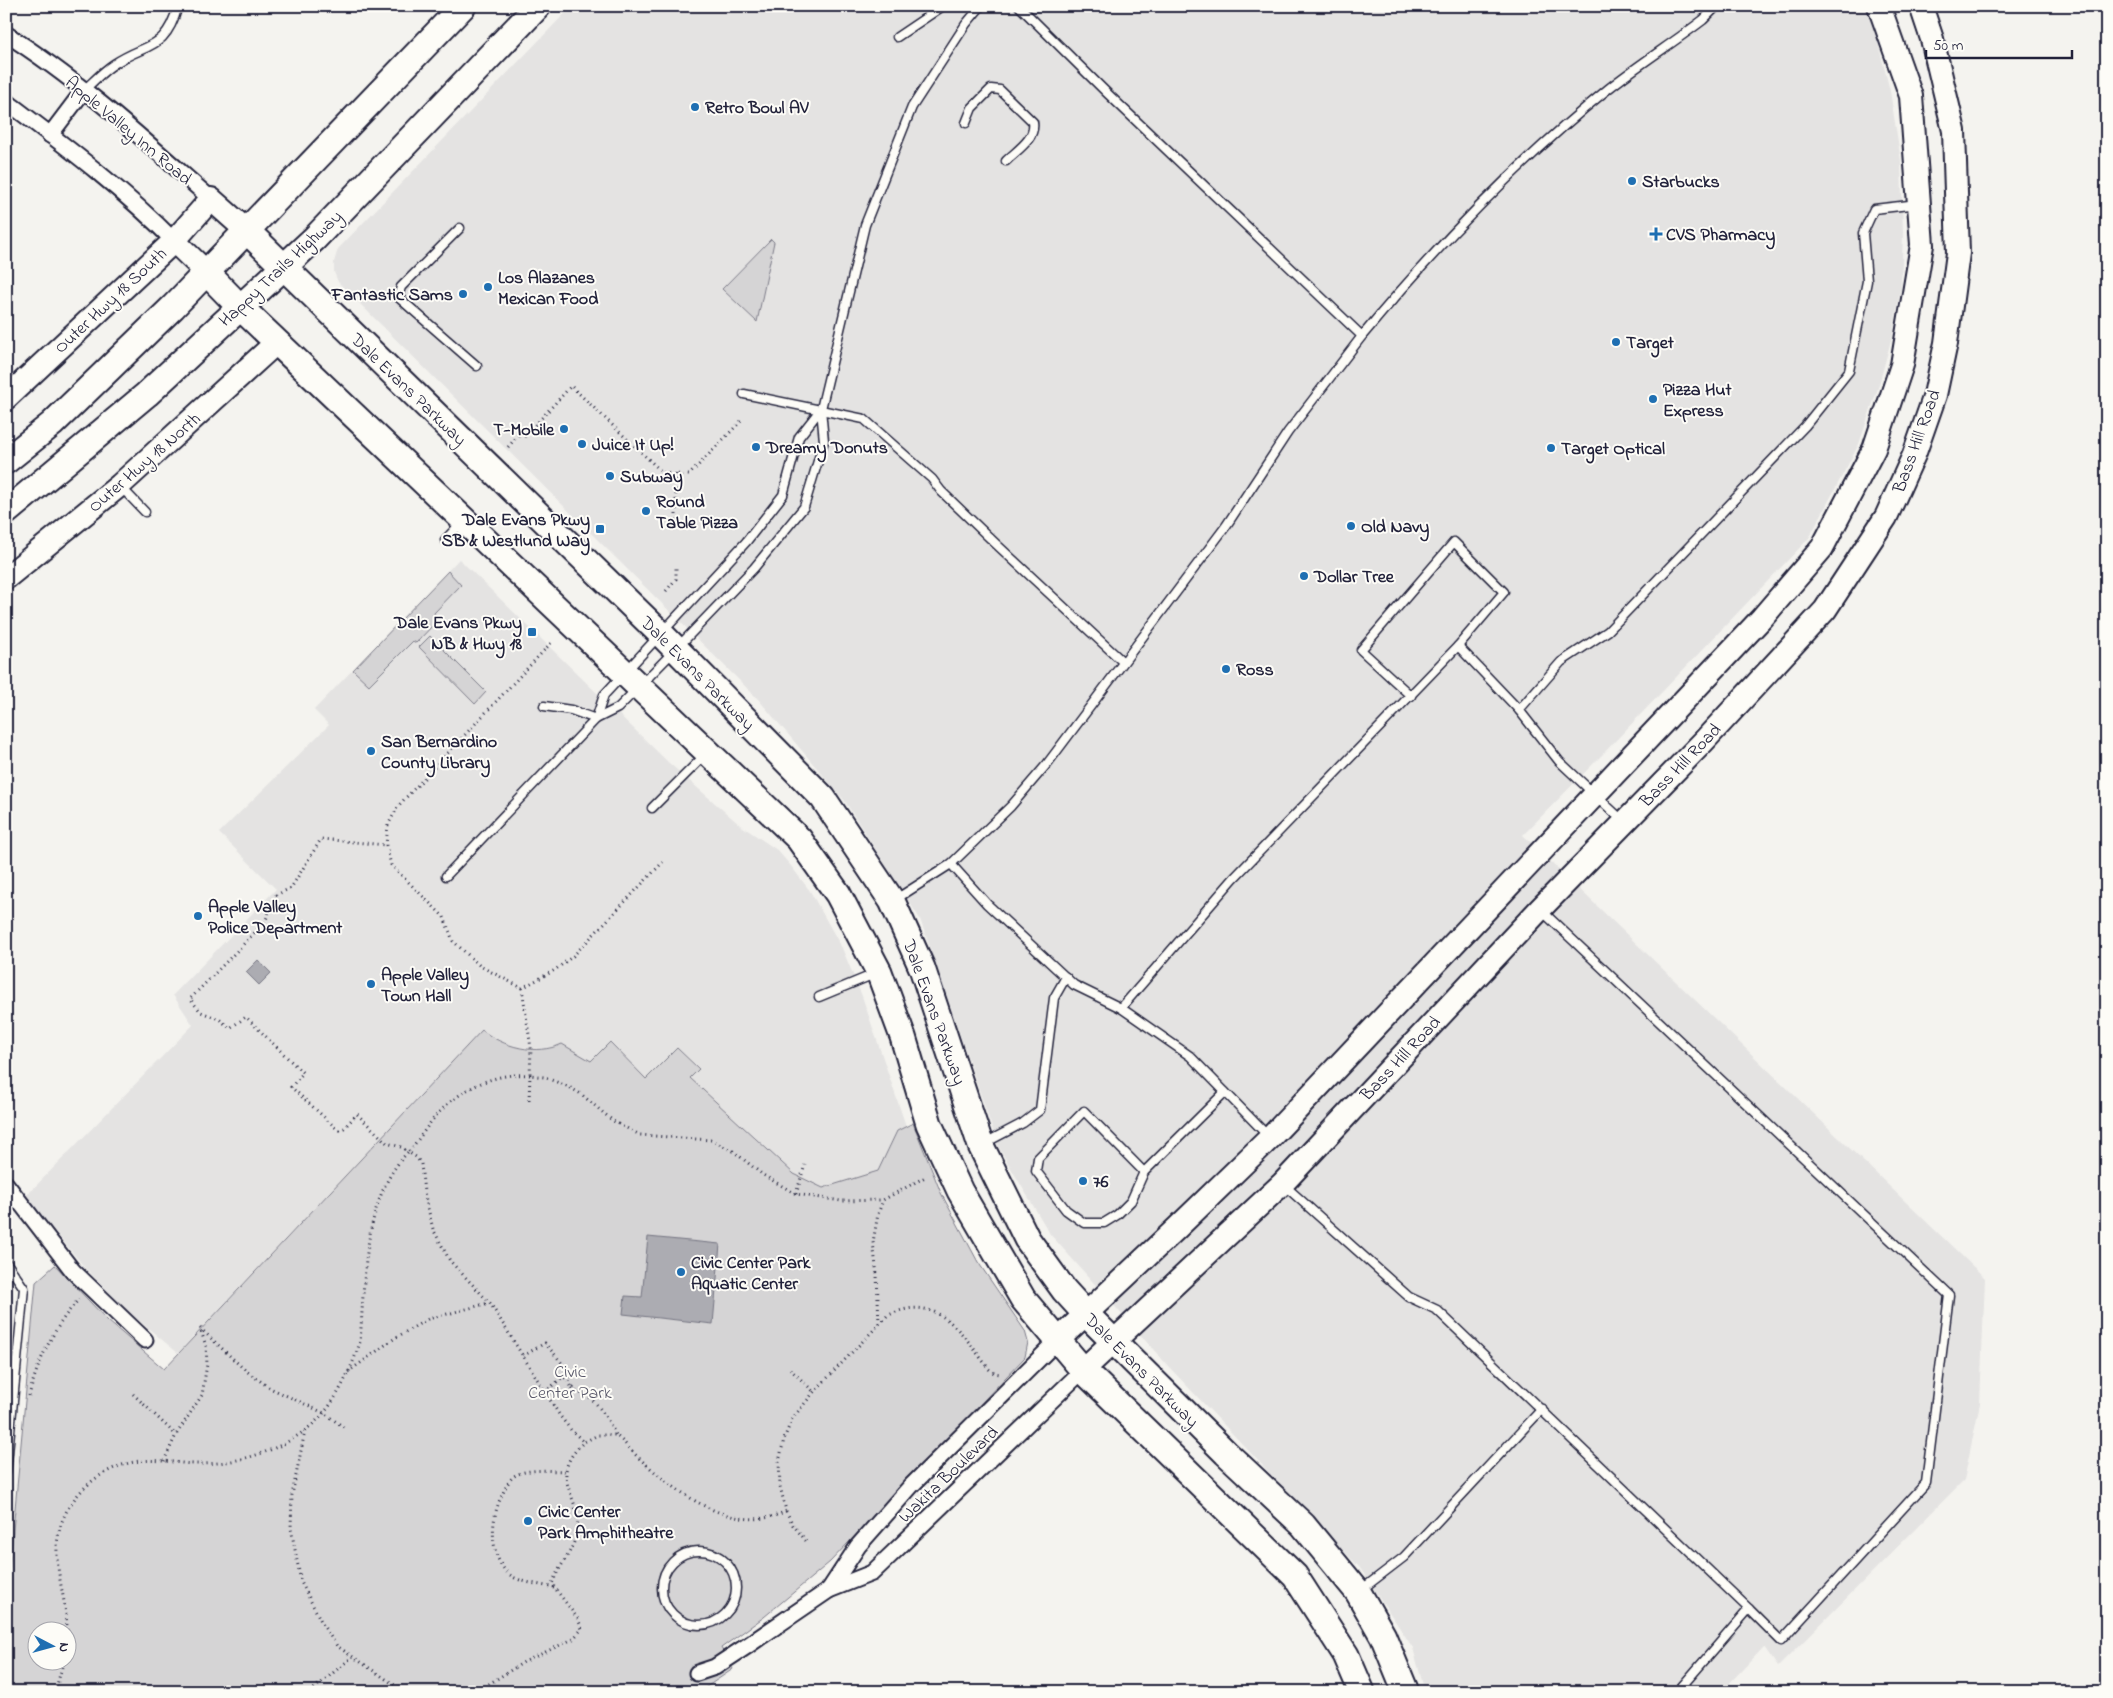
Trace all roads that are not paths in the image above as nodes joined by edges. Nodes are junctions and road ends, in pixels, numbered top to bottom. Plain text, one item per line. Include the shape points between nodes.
1 (178, 6) edge
2 (463, 6) edge
3 (538, 6) edge
4 (943, 6) edge
5 (981, 6) edge
6 (1019, 6) edge
7 (1717, 6) edge
8 (1879, 6) edge
9 (1921, 6) edge
10 (6, 34) edge
11 (897, 37) dead end
12 (84, 90) junction
13 (6, 101) edge
14 (966, 123) dead end
15 (50, 135) junction
16 (1006, 161) dead end
17 (211, 199) junction
18 (1919, 204) junction
19 (460, 228) dead end
20 (247, 231) junction
21 (174, 241) junction
22 (284, 267) junction
23 (206, 272) junction
24 (240, 307) junction
25 (1362, 336) junction
26 (277, 342) junction
27 (477, 366) dead end
28 (744, 394) dead end
29 (6, 398) edge
30 (820, 410) junction
31 (6, 461) edge
32 (120, 485) junction
33 (6, 512) edge
34 (146, 512) dead end
35 (464, 520) junction
36 (445, 540) dead end
37 (6, 578) edge
38 (669, 642) junction
39 (1458, 646) junction
40 (1123, 662) junction
41 (631, 681) junction
42 (1411, 696) junction
43 (544, 706) dead end
44 (1519, 710) junction
45 (596, 719) junction
46 (708, 752) junction
47 (1594, 794) junction
48 (652, 808) dead end
49 (1625, 823) junction
50 (950, 864) junction
51 (446, 876) dead end
52 (892, 901) junction
53 (1540, 909) junction
54 (879, 972) junction
55 (1066, 977) junction
56 (819, 997) dead end
57 (1121, 1008) junction
58 (1225, 1092) junction
59 (1270, 1138) junction
60 (981, 1146) junction
61 (1144, 1172) junction
62 (1283, 1183) junction
63 (6, 1184) edge
64 (18, 1200) junction
65 (6, 1209) edge
66 (6, 1262) edge
67 (1085, 1313) junction
68 (145, 1340) dead end
69 (1057, 1341) junction
70 (1113, 1342) junction
71 (1083, 1370) junction
72 (1542, 1409) junction
73 (6, 1473) edge
74 (829, 1590) junction
75 (1358, 1592) junction
76 (1749, 1609) junction
77 (712, 1623) joint
78 (696, 1673) dead end
79 (1362, 1692) edge
80 (1406, 1692) edge
81 (1677, 1692) edge

1 - 12 lane via 162,40 113,65
2 - 20 main road
3 - 22 main road, Happy Trails Highway
4 - 11 lane
5 - 30 lane via 912,108 865,225
6 - 25 lane
7 - 25 lane via 1704,20 1609,88 1522,166 1402,288
8 - 18 main road, Bass Hill Road via 1911,96
9 - 49 main road, Bass Hill Road via 1954,131 1958,252 1946,343 1935,395 1914,455 1886,517 1826,610
10 - 12 street, Apple Valley Inn Road
12 - 15 street
12 - 17 street, Apple Valley Inn Road
13 - 15 street
14 - 16 lane via 972,108 991,89 1000,90 1033,122 1034,127 1028,140
15 - 21 street via 158,224
17 - 20 main road, Apple Valley Inn Road
17 - 21 main road, Outer Hwy 18 South
18 - 44 lane via 1874,209 1863,233 1867,281 1849,371 1805,426 1608,631 1561,662
18 - 47 main road, Bass Hill Road via 1922,245 1902,365 1874,449 1822,548 1762,618
19 - 27 lane via 401,287 398,297
20 - 22 main road, Dale Evans Parkway
20 - 23 main road
21 - 23 main road
21 - 29 main road, Outer Hwy 18 South
22 - 24 main road, Happy Trails Highway
22 - 38 main road, Dale Evans Parkway
23 - 24 main road
23 - 31 main road via 66,411
24 - 26 main road
24 - 33 main road, Happy Trails Highway via 147,394
25 - 40 lane via 1288,432 1226,526
26 - 32 main road, Outer Hwy 18 North
26 - 35 main road
28 - 30 lane
30 - 38 lane via 799,437 783,495
30 - 38 lane via 824,441 804,508 754,568
30 - 40 lane via 864,419 932,479 995,543
32 - 34 lane
32 - 37 main road, Outer Hwy 18 North
35 - 36 lane
35 - 41 main road
38 - 41 lane
38 - 41 lane
38 - 52 main road, Dale Evans Parkway via 823,798
39 - 42 lane
39 - 42 lane via 1504,592 1454,542 1361,650
39 - 44 lane
40 - 50 lane via 1029,785
41 - 45 lane via 618,708
41 - 45 lane via 604,695
41 - 46 main road
42 - 57 lane via 1234,878
43 - 45 lane via 571,710
44 - 47 lane via 1559,761
45 - 51 lane
46 - 48 lane
46 - 54 main road via 799,839 838,894
47 - 49 lane
47 - 59 main road, Bass Hill Road
49 - 53 main road, Bass Hill Road
50 - 52 lane
50 - 55 lane via 987,904
52 - 60 main road, Dale Evans Parkway via 922,968
53 - 62 main road, Bass Hill Road
53 - 76 lane via 1948,1295 1926,1483 1781,1641
54 - 56 lane
54 - 69 main road via 929,1124 960,1190 1023,1299
55 - 57 lane via 1074,985
55 - 60 lane via 1054,998 1040,1110
57 - 58 lane via 1190,1056
58 - 59 lane
58 - 61 lane
59 - 67 main road, Bass Hill Road
60 - 67 main road, Dale Evans Parkway via 1027,1239
61 - 61 lane via 1131,1201 1117,1215 1104,1223 1084,1223 1066,1210 1036,1171 1038,1158 1084,1111
62 - 70 main road, Bass Hill Road
62 - 72 lane via 1409,1297 1437,1310
63 - 64 street
64 - 65 lane
64 - 68 street via 74,1271
66 - 73 lane via 24,1288
67 - 69 main road, Bass Hill Road
67 - 70 main road, Dale Evans Parkway
69 - 71 main road
69 - 74 street, Wakita Boulevard via 910,1486 858,1546
70 - 71 main road, Bass Hill Road
70 - 75 main road, Dale Evans Parkway via 1303,1525
71 - 74 street, Wakita Boulevard via 872,1573
71 - 79 main road via 1296,1576 1346,1655
72 - 75 lane via 1404,1557
72 - 76 lane
74 - 78 street, Wakita Boulevard via 715,1667
75 - 80 main road, Dale Evans Parkway via 1383,1636
76 - 81 lane
77 - 77 lane via 731,1608 736,1591 733,1573 727,1563 707,1551 684,1553 673,1560 661,1583 666,1608 686,1624

